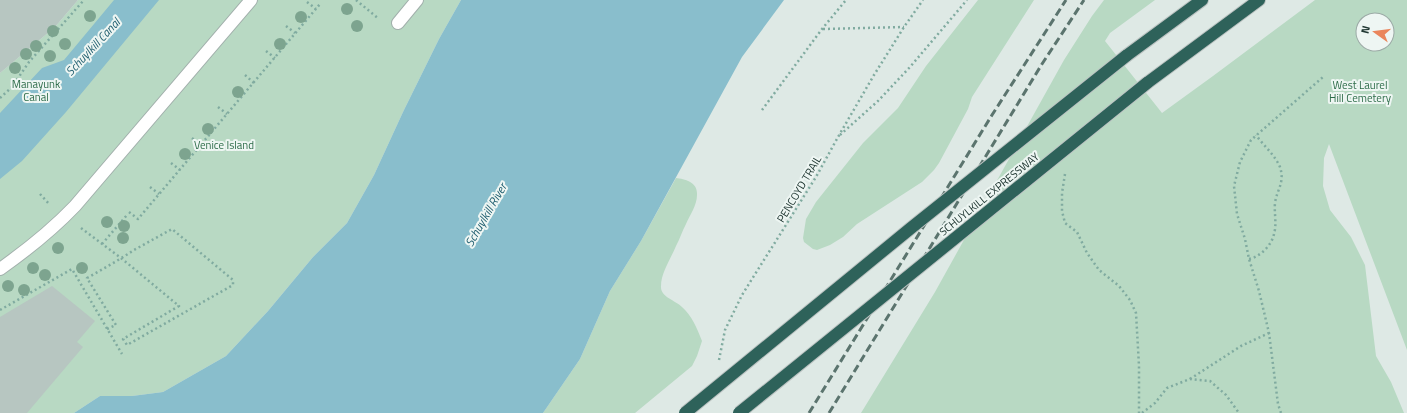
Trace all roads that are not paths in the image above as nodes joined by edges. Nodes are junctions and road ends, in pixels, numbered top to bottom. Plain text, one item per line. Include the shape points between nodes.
1 (251, 0) edge
2 (417, 0) edge
3 (1202, 0) edge
4 (1259, 0) edge
5 (398, 23) dead end
6 (0, 269) edge
7 (685, 413) edge
8 (739, 413) edge

1 - 6 lane via 75,206 20,255
2 - 5 lane
3 - 7 highway, SCHUYLKILL EXPRESSWAY, bridge via 1126,56
4 - 8 highway, SCHUYLKILL EXPRESSWAY, bridge via 1147,83

